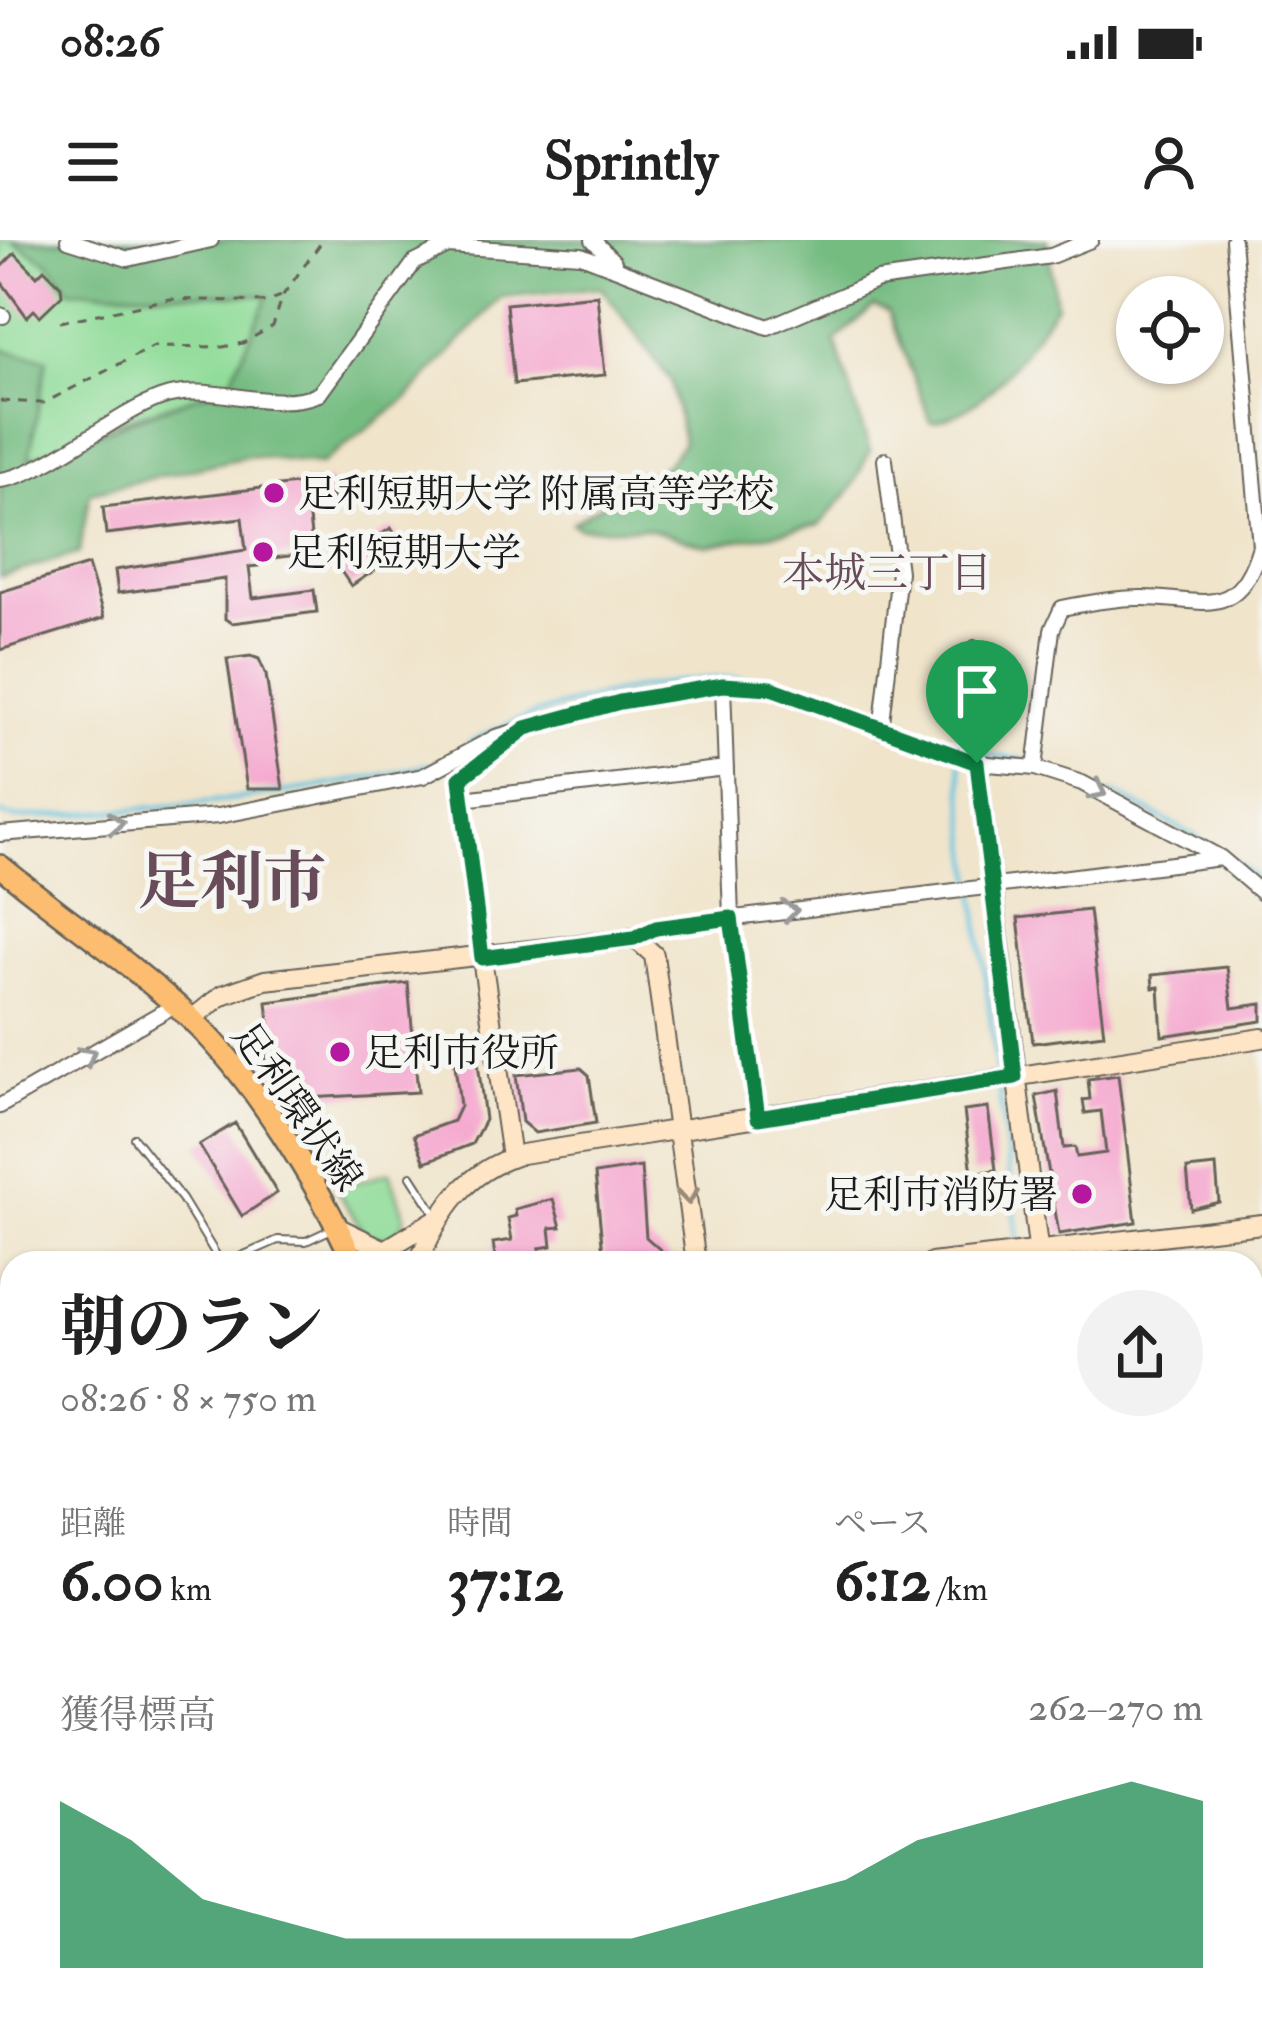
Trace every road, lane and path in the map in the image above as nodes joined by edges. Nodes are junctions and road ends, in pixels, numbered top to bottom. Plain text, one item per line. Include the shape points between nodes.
1 (68, 240) edge
2 (212, 240) edge
3 (322, 240) edge
4 (593, 240) edge
5 (1090, 240) edge
6 (1233, 240) edge
7 (617, 266) junction
8 (283, 295) junction
9 (60, 322) dead end
10 (0, 401) edge
11 (885, 460) dead end
12 (0, 480) edge
13 (974, 644) dead end
14 (723, 685) junction
15 (526, 728) junction
16 (881, 731) junction
17 (977, 763) junction
18 (1035, 767) junction
19 (726, 768) junction
20 (463, 799) junction
21 (0, 834) edge
22 (1221, 858) junction
23 (0, 866) edge
24 (993, 885) junction
25 (1262, 893) edge
26 (731, 918) junction
27 (634, 938) junction
28 (482, 958) junction
29 (184, 1012) junction
30 (1262, 1038) edge
31 (1015, 1077) junction
32 (0, 1106) edge
33 (758, 1118) junction
34 (679, 1129) junction
35 (134, 1138) dead end
36 (511, 1157) junction
37 (411, 1176) dead end
38 (439, 1218) junction
39 (1262, 1224) edge
40 (337, 1227) junction
41 (216, 1251) edge
42 (252, 1251) edge
43 (348, 1251) edge
44 (424, 1251) edge
45 (694, 1251) edge
46 (1038, 1251) edge
47 (1080, 1251) edge

1 - 2 street via 128,259
3 - 8 path
4 - 7 street
5 - 7 street via 1051,256 878,280 768,327
6 - 18 street via 1260,546 1253,571 1236,593 1212,604 1144,597 1062,608 1052,630
7 - 12 street via 538,248 448,246 414,262 319,394 264,403 204,394 162,398
8 - 9 path via 266,302 170,299
8 - 10 path via 273,326 243,344 166,343 44,403
11 - 16 street via 899,572
13 - 17 lane
14 - 15 street
14 - 16 street via 771,688
14 - 19 street
15 - 20 street via 460,779
21 -> 15 street via 218,816 422,776
16 - 17 street
17 - 18 street
17 - 24 street
18 -> 22 street via 1082,783
19 - 20 street
19 - 26 street
20 - 28 street
22 - 24 street
22 - 25 street
23 - 29 main road, 足利環状線
26 -> 24 street
24 - 31 street
26 - 27 street
26 - 33 street
27 - 28 street
27 - 34 street via 654,955
28 - 29 street via 265,980
28 - 36 street
32 -> 29 street
29 - 40 main road, 足利環状線 via 254,1095
30 - 31 street
31 - 33 street
31 - 46 street
33 - 34 street
34 - 36 street
34 -> 45 street
35 - 41 lane
36 - 38 street via 467,1182
37 - 38 lane
38 - 40 street via 386,1250
38 - 44 street
39 - 47 street
40 - 42 lane
40 - 43 main road, 足利環状線

